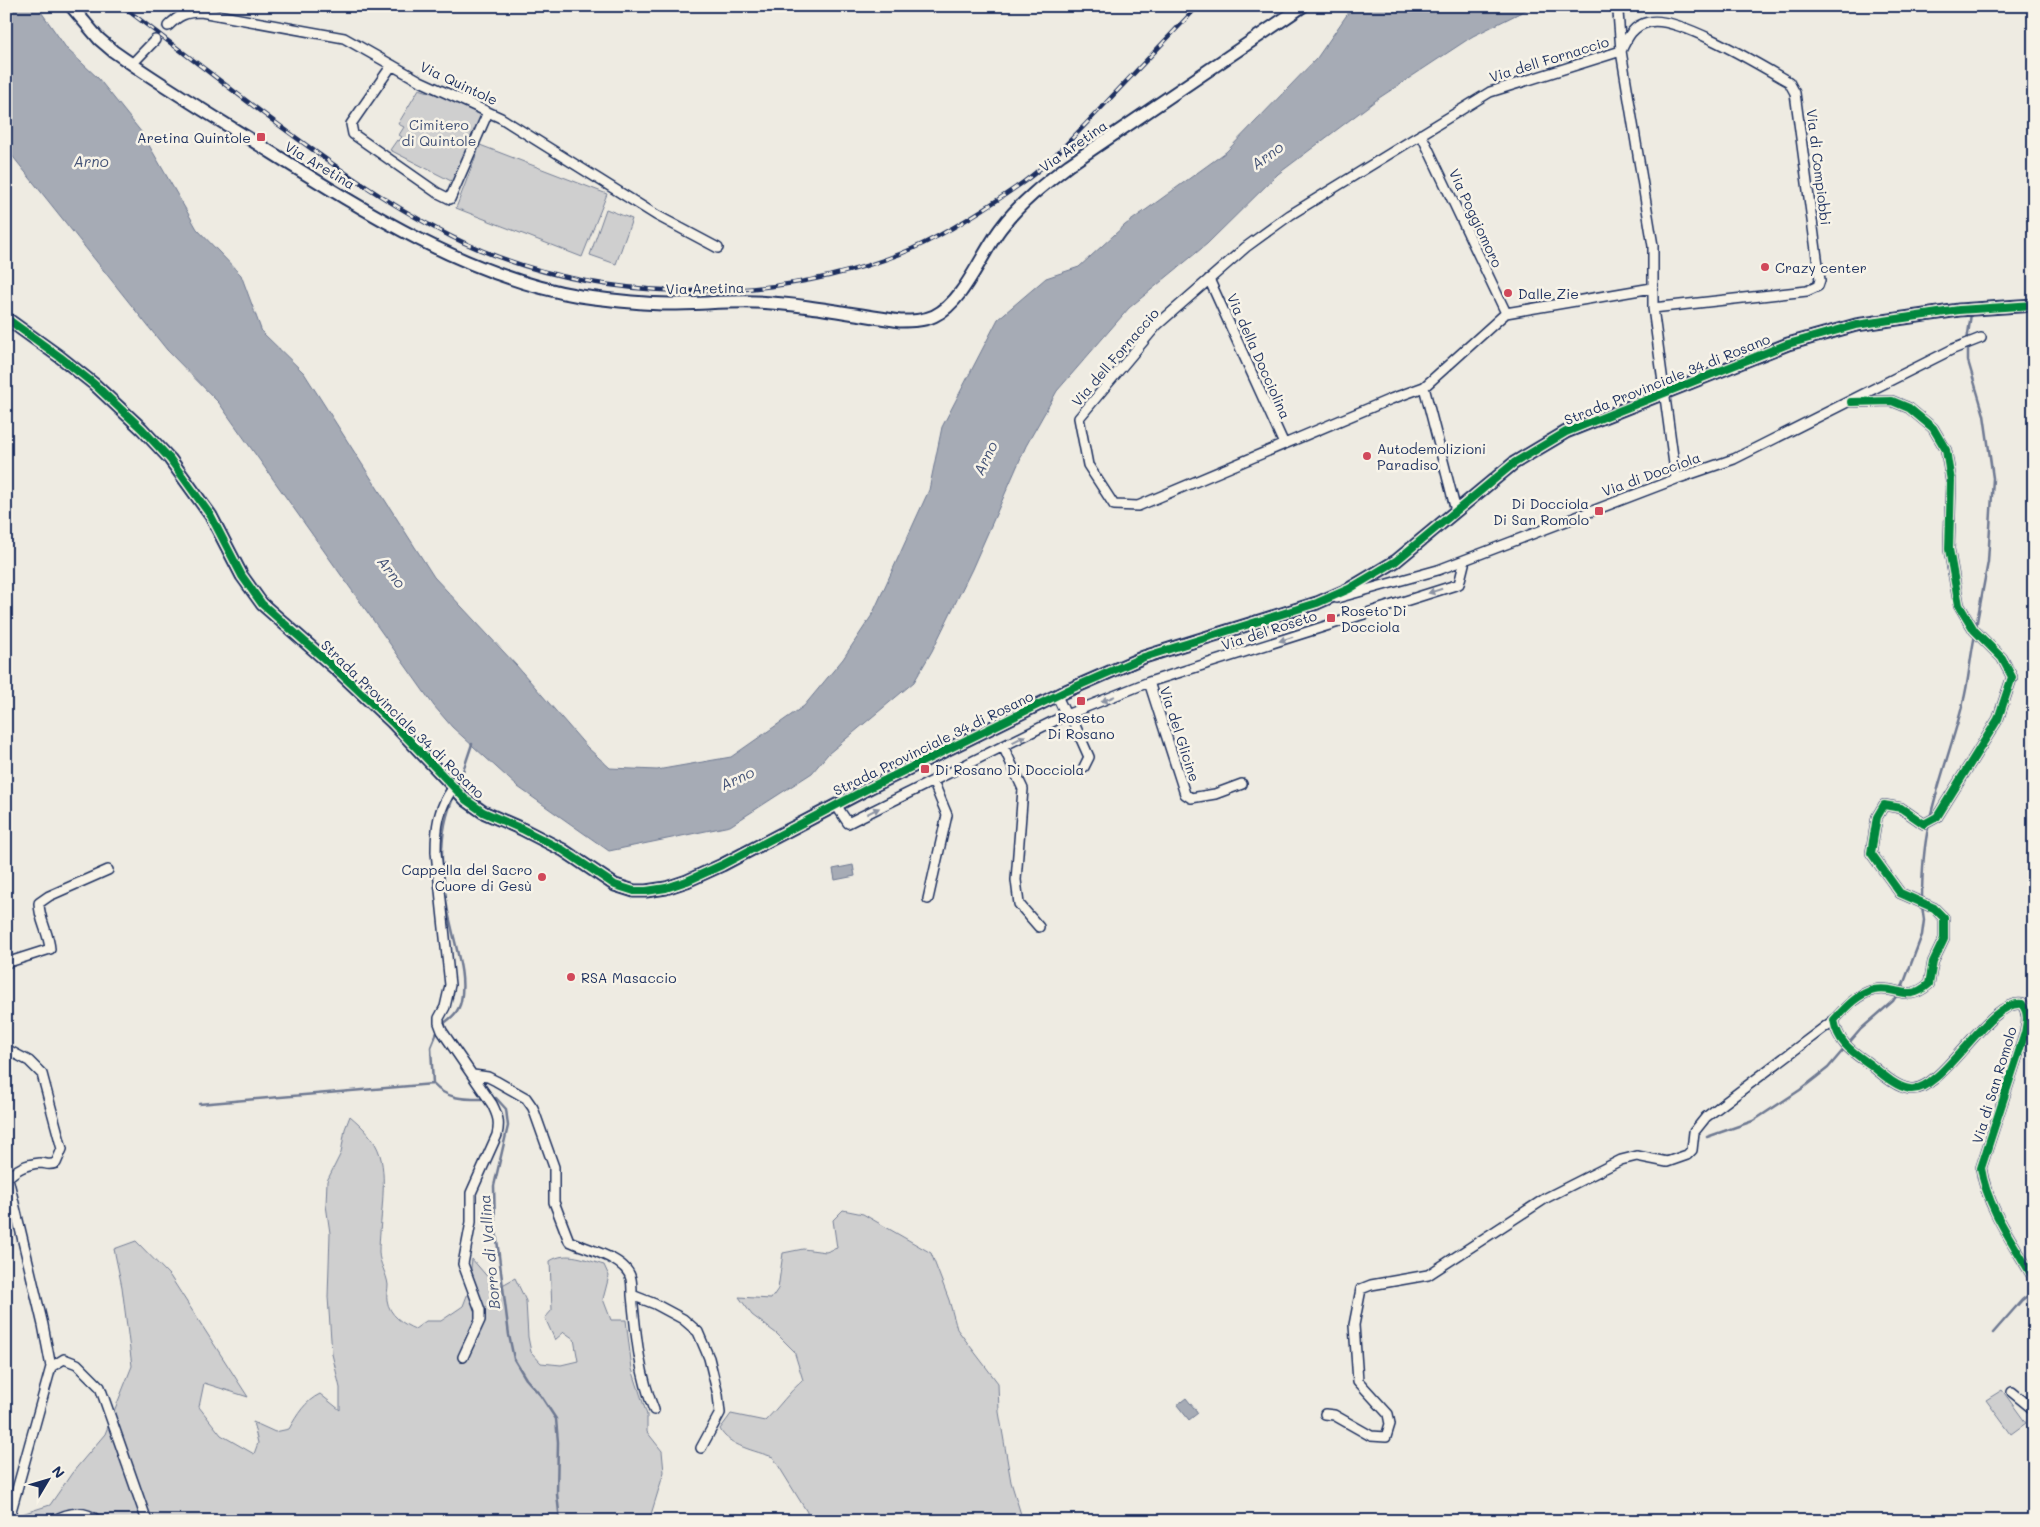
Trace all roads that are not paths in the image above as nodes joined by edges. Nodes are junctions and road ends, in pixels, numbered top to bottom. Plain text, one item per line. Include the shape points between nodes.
1 (71, 6) edge
2 (1303, 6) edge
3 (1620, 6) edge
4 (168, 26) tunnel mouth
5 (154, 40) tunnel mouth
6 (1621, 51) junction
7 (132, 64) junction
8 (392, 65) junction
9 (488, 112) junction
10 (1422, 134) junction
11 (718, 248) dead end
12 (1209, 279) junction
13 (1652, 288) junction
14 (2034, 305) edge
15 (1653, 308) junction
16 (1506, 313) junction
17 (6, 318) edge
18 (1981, 338) dead end
19 (1424, 387) junction
20 (1664, 392) junction
21 (1850, 402) junction
22 (1284, 444) junction
23 (1676, 479) junction
24 (1456, 511) junction
25 (1465, 560) junction
26 (1318, 603) junction
27 (1149, 682) junction
28 (1057, 696) junction
29 (1066, 715) junction
30 (1003, 746) junction
31 (1084, 767) dead end
32 (933, 781) junction
33 (1242, 784) dead end
34 (455, 790) junction
35 (836, 806) junction
36 (108, 870) dead end
37 (928, 899) dead end
38 (1039, 926) dead end
39 (6, 963) edge
40 (1834, 1020) junction
41 (6, 1049) edge
42 (472, 1075) junction
43 (7, 1179) edge
44 (2034, 1279) edge
45 (632, 1295) junction
46 (462, 1357) dead end
47 (51, 1368) junction
48 (2012, 1392) dead end
49 (654, 1410) dead end
50 (2034, 1410) edge
51 (1325, 1414) dead end
52 (701, 1448) dead end
53 (6, 1518) edge
54 (53, 1521) edge
55 (98, 1521) edge
56 (147, 1521) edge

1 - 7 main road, Via Aretina via 99,39
2 - 7 main road, Via Aretina via 1037,190 1000,229 953,301 943,311 932,317 900,321 796,305 667,304 621,300 572,294 502,275 412,235 332,190
3 - 6 street
4 - 8 street, Via Quintole via 179,15 201,12 344,38
5 - 7 street
6 - 10 street, Via dell Fornaccio via 1490,92
6 - 13 street via 1652,246
6 - 15 street, Via di Compiobbi via 1632,31 1655,21 1696,32 1789,82 1795,93 1820,280 1818,286 1807,291
8 - 9 street, Via Quintole
8 - 9 street via 351,124 353,134 450,200
9 - 11 street, Via Quintole via 656,215
10 - 12 street, Via dell Fornaccio via 1290,215
10 - 16 street, Via Poggiomoro
12 - 22 street, Via della Docciolina
12 - 22 street, Via dell Fornaccio via 1157,325 1079,418 1088,464 1114,505 1138,506
13 - 15 street
13 - 16 street
14 - 20 main road, Strada Provinciale 34 di Rosano via 1959,310 1856,325 1788,344
15 - 20 street
16 - 19 street
17 - 34 main road, Strada Provinciale 34 di Rosano via 94,384 164,453 211,516 242,576 262,604 392,722
18 - 21 street, Via di Docciola
19 - 22 street, Via dell Fornaccio
19 - 24 street
20 - 23 street
20 - 24 main road, Strada Provinciale 34 di Rosano via 1566,432 1514,463
21 - 23 street, Via di Docciola via 1734,459
21 - 40 street via 1892,401 1909,408 1933,428 1946,450 1951,480 1949,549 1959,605 1974,630 2002,658 2012,677 1998,719 1937,817 1924,824 1901,808 1884,805 1877,817 1871,853 1900,893 1934,908 1944,918 1944,939 1933,962 1929,984 1920,992 1906,994 1873,990 1850,1002
23 - 25 street, Via di Docciola
24 - 26 main road, Strada Provinciale 34 di Rosano via 1396,561
25 - 26 street, Via di Docciola via 1373,590
25 -> 27 street, Via del Roseto via 1459,584
26 - 28 main road, Strada Provinciale 34 di Rosano via 1144,657
27 -> 29 street, Via del Roseto
27 - 33 street, Via del Glicine via 1185,794 1190,798 1215,794
28 - 29 street
28 - 35 main road, Strada Provinciale 34 di Rosano
30 -> 29 street, Via del Roseto
29 - 31 street via 1073,721 1089,757
30 - 32 street, Via del Roseto
30 - 38 street via 1023,789 1016,880 1019,904
35 -> 32 street, Via del Roseto via 848,823
32 - 37 street via 947,815
34 - 35 main road, Strada Provinciale 34 di Rosano via 483,812 550,843 615,885 634,890 666,888 687,881
34 - 42 street via 442,804 436,832 450,985 439,1018 440,1027
36 - 39 street via 39,903 39,915 50,949
40 - 44 street, Via di San Romolo via 1836,1033 1850,1050 1895,1083 1911,1089 1928,1084 2002,1010 2015,1002 2022,1004 2027,1015 2025,1033 1982,1168 1984,1185 1992,1205
40 - 51 street via 1706,1117 1694,1132 1692,1150 1687,1155 1667,1162 1637,1156 1621,1160 1546,1198 1428,1275 1361,1289 1354,1325 1358,1381 1388,1414 1390,1424 1386,1437 1371,1436 1334,1415
41 - 43 street via 28,1061 42,1074 62,1149 56,1163 17,1168
42 - 45 street via 492,1079 526,1098 533,1108 554,1167 554,1202 569,1241 615,1260 629,1273
42 - 46 street via 499,1116 500,1125 471,1193 471,1222 463,1264 480,1310 480,1320
43 - 47 street
45 - 49 street via 639,1360
45 - 52 street via 683,1319 698,1332 710,1358 720,1412
47 - 53 street via 11,1511
47 - 56 street via 64,1359 77,1364 100,1386
48 - 50 street
54 - 55 street via 76,1513

